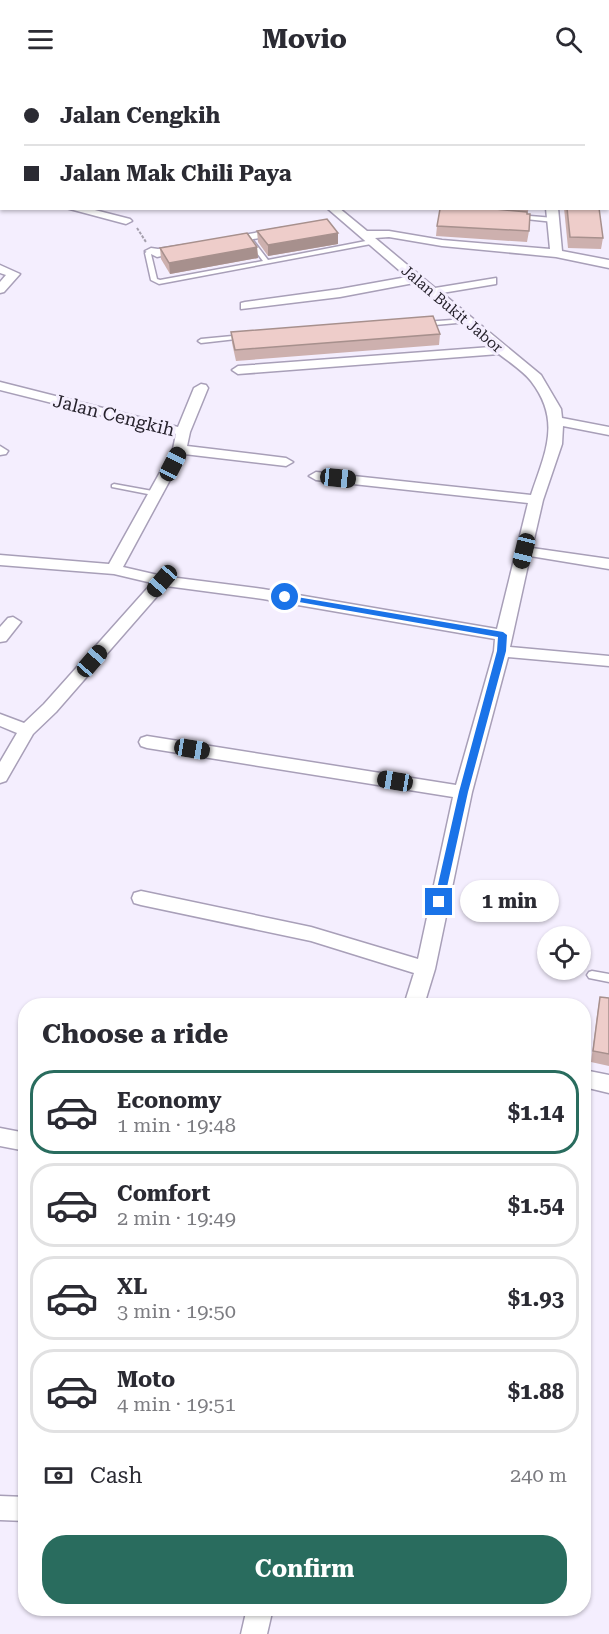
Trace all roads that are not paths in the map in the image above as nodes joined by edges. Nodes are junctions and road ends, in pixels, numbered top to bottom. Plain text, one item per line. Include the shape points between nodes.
1 (79, 210) edge
2 (336, 214) edge
3 (553, 214) edge
4 (510, 217) edge
5 (126, 221) road end
6 (291, 229) edge
7 (248, 237) junction
8 (367, 238) junction
9 (151, 251) joint
10 (556, 253) junction
11 (267, 262) junction
12 (609, 264) edge
13 (0, 269) edge
14 (415, 279) junction
15 (492, 281) dead end
16 (0, 289) edge
17 (430, 292) junction
18 (245, 306) dead end
19 (466, 321) junction
20 (420, 324) edge
21 (247, 337) edge
22 (201, 340) dead end
23 (501, 350) junction
24 (238, 370) dead end
25 (0, 387) edge
26 (201, 388) dead end
27 (556, 421) junction
28 (609, 431) edge
29 (183, 432) junction
30 (180, 449) junction
31 (286, 462) dead end
32 (315, 476) dead end
33 (114, 486) dead end
34 (158, 494) junction
35 (536, 500) junction
36 (524, 551) junction
37 (0, 560) edge
38 (609, 564) edge
39 (114, 569) junction
40 (162, 581) junction
41 (13, 622) dead end
42 (0, 637) edge
43 (502, 643) junction
44 (609, 661) edge
45 (0, 720) edge
46 (27, 730) junction
47 (147, 742) dead end
48 (0, 777) edge
49 (463, 792) junction
50 (141, 898) dead end
51 (425, 969) junction
52 (592, 975) dead end
53 (609, 978) edge
54 (416, 998) edge
55 (591, 1080) edge
56 (609, 1084) edge
57 (0, 1137) edge
58 (18, 1140) edge
59 (0, 1508) edge
60 (18, 1509) edge
61 (258, 1616) edge
62 (254, 1634) edge

1 - 5 street
2 - 8 street, Jalan Bukit Jabor
3 - 4 lane
3 - 10 street
6 - 7 street
7 - 9 street
7 - 11 lane
8 - 10 street via 389,234 432,242
8 - 11 lane
8 - 14 street, Jalan Bukit Jabor
9 - 11 lane via 148,253 156,281
10 - 12 street
13 - 16 street via 14,274
14 - 17 street, Jalan Bukit Jabor
14 - 18 street
15 - 17 street
17 - 19 street, Jalan Bukit Jabor
19 - 20 lane
19 - 23 street, Jalan Bukit Jabor
21 - 22 lane
23 - 24 street
23 - 27 street, Jalan Bukit Jabor via 536,378 554,409
25 - 29 street, Jalan Cengkih
26 - 29 street
27 - 28 street
27 - 35 street via 555,444
29 - 30 street, Jalan Cengkih
30 - 31 street
30 - 34 street, Jalan Cengkih
32 - 35 street
33 - 34 lane
34 - 39 street, Jalan Cengkih
35 - 36 street
36 - 38 street
36 - 43 street
37 - 39 street
39 - 40 street
40 - 43 street via 263,594
40 - 46 street
41 - 42 street
43 - 44 street
43 - 49 street
45 - 46 street
46 - 48 street
47 - 49 street
49 - 51 street
50 - 51 street via 311,934
51 - 54 street
52 - 53 lane
55 - 56 street
57 - 58 street
59 - 60 street
61 - 62 street

